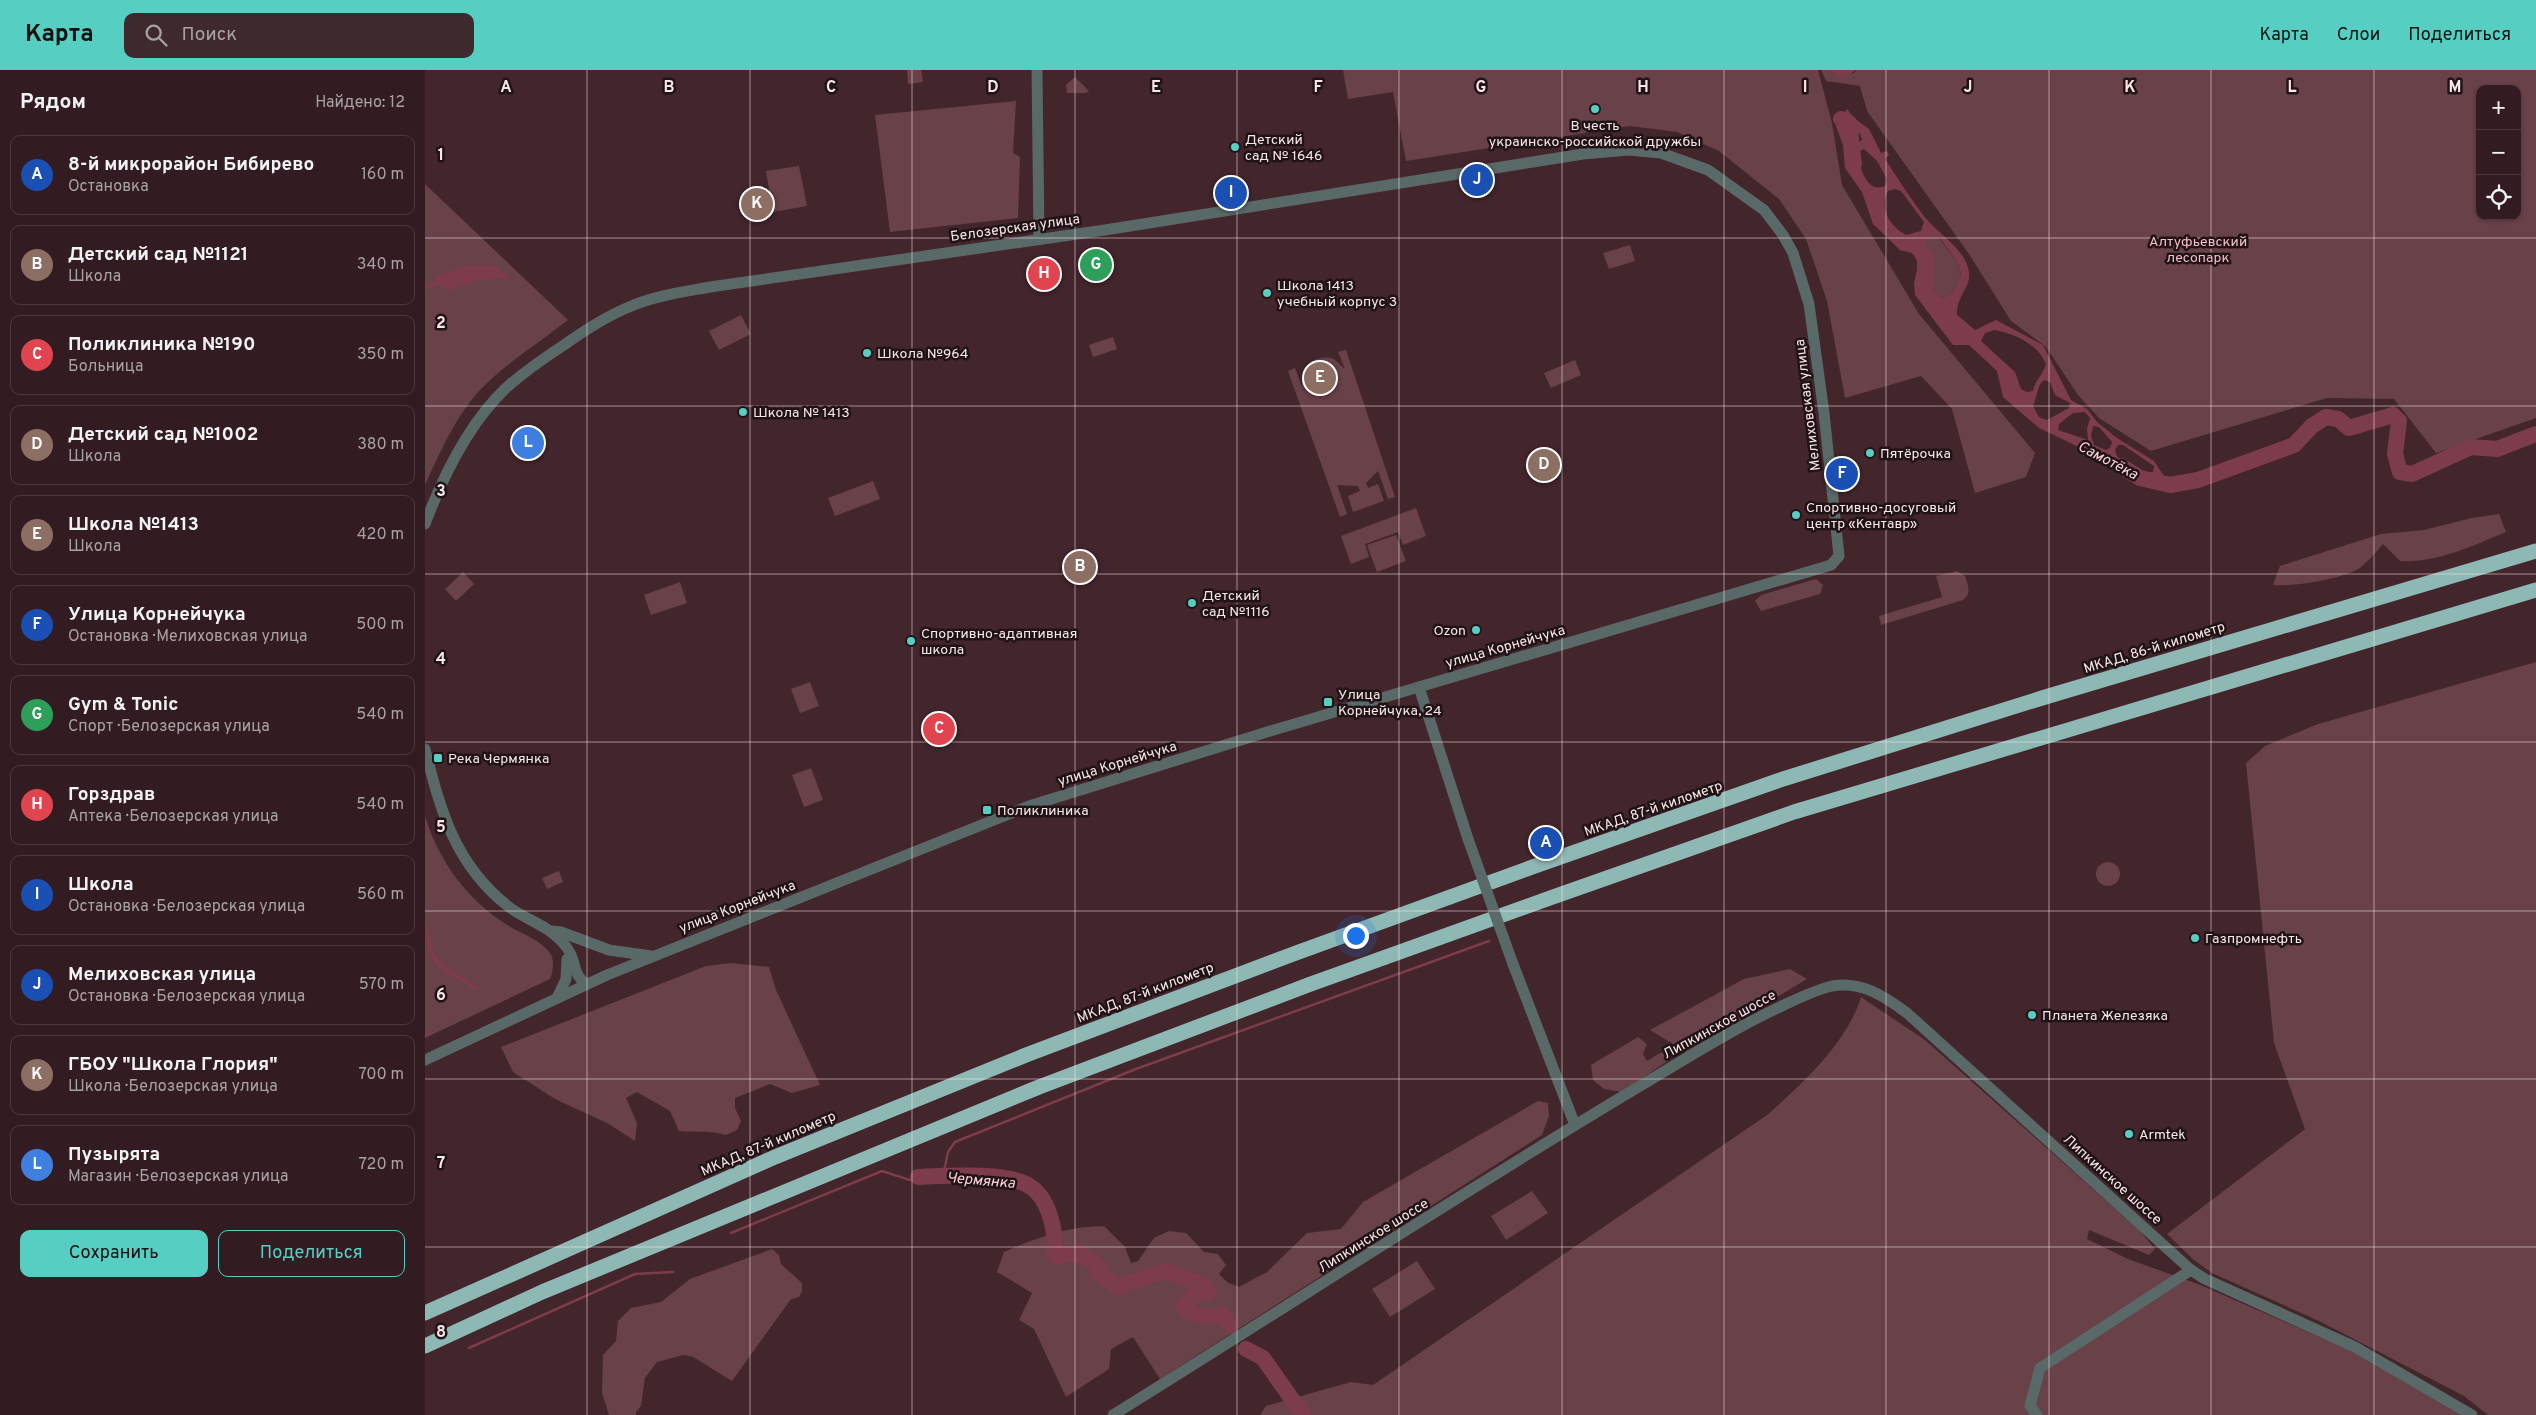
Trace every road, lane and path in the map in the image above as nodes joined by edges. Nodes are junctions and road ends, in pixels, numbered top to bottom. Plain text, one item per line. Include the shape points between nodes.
1 (1037, 70) edge
2 (1708, 170) joint
3 (1039, 239) junction
4 (425, 524) edge
5 (2536, 551) edge
6 (1839, 556) joint
7 (2536, 590) edge
8 (1419, 687) junction
9 (425, 749) edge
10 (1783, 779) joint
11 (551, 932) junction
12 (564, 945) junction
13 (609, 950) junction
14 (652, 956) junction
15 (607, 975) junction
16 (586, 984) junction
17 (557, 998) junction
18 (425, 1060) edge
19 (1575, 1125) junction
20 (2191, 1270) junction
21 (425, 1313) edge
22 (425, 1346) edge
23 (1114, 1415) edge
24 (2037, 1415) edge
25 (2472, 1415) edge

1 - 3 street
2 - 3 street, Белозерская улица via 1661,153 1629,150 1583,154
2 - 6 street, Мелиховская улица via 1763,210 1793,253 1809,304 1825,413
3 - 4 street, Белозерская улица via 710,287 665,296 599,320 538,363 495,400 455,459
5 - 10 highway, МКАД, 86-й километр
6 - 8 street, улица Корнейчука via 1831,564
7 - 22 highway via 1794,812 1327,979 1039,1087 543,1292
8 - 14 street, улица Корнейчука via 1029,806
8 - 19 street, bridge via 1468,839
9 - 11 street via 447,827 472,870 489,891 510,908
10 - 21 highway, МКАД, 87-й километр via 1296,952 1026,1055 775,1157
11 - 12 street
11 - 13 street via 561,932
12 - 16 street via 571,954 577,977
12 - 17 street via 566,979
13 - 14 street
13 - 15 street via 615,965
14 - 15 street, улица Корнейчука
15 - 16 street, улица Корнейчука
16 - 17 street, улица Корнейчука
17 - 18 street, улица Корнейчука
19 - 20 street, Липкинское шоссе via 1757,1018 1830,986 1861,986 1886,998 1925,1028
19 - 23 street, Липкинское шоссе
20 - 24 street via 2041,1368 2029,1406
20 - 25 street, Липкинское шоссе via 2355,1347

